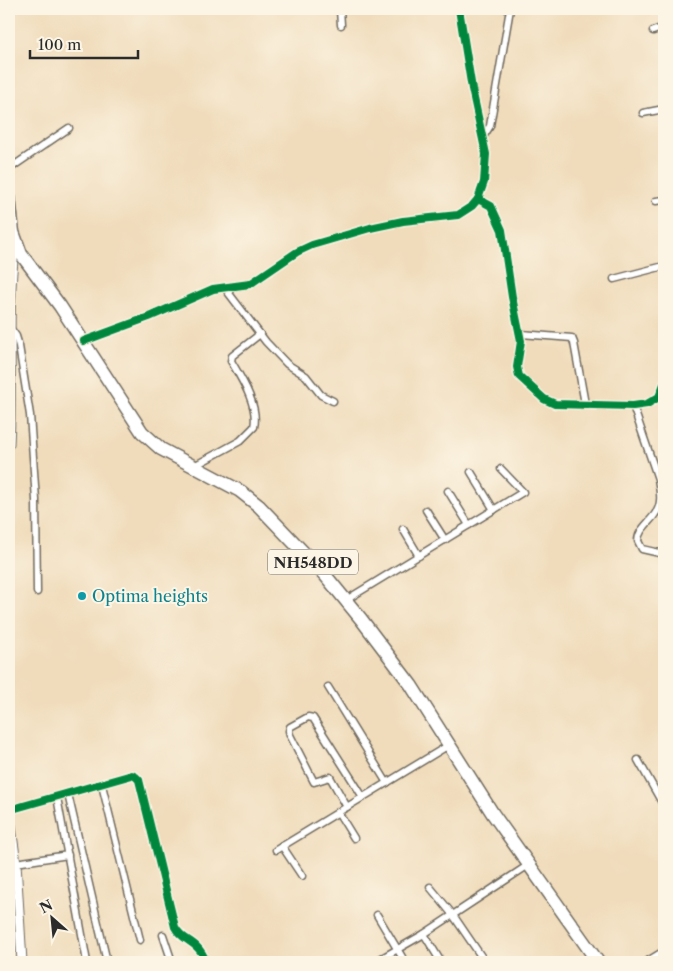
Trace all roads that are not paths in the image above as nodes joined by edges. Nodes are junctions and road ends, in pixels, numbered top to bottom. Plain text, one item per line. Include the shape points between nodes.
1 (340, 9) edge
2 (459, 9) edge
3 (510, 9) edge
4 (341, 25) dead end
5 (664, 27) edge
6 (653, 31) dead end
7 (664, 109) edge
8 (643, 113) dead end
9 (69, 128) dead end
10 (483, 137) junction
11 (9, 169) edge
12 (9, 197) edge
13 (478, 199) junction
14 (664, 200) edge
15 (656, 201) dead end
16 (10, 221) edge
17 (13, 250) edge
18 (664, 266) edge
19 (614, 279) dead end
20 (224, 287) junction
21 (10, 329) junction
22 (260, 334) junction
23 (520, 334) junction
24 (84, 342) junction
25 (664, 384) edge
26 (333, 401) dead end
27 (585, 404) junction
28 (633, 406) junction
29 (9, 444) edge
30 (194, 466) junction
31 (501, 469) dead end
32 (471, 472) dead end
33 (448, 491) dead end
34 (426, 510) dead end
35 (494, 510) junction
36 (469, 525) junction
37 (403, 529) dead end
38 (445, 540) junction
39 (664, 554) edge
40 (419, 556) junction
41 (37, 592) dead end
42 (346, 600) junction
43 (328, 687) dead end
44 (449, 746) junction
45 (638, 760) dead end
46 (387, 783) junction
47 (102, 784) junction
48 (68, 794) junction
49 (57, 797) junction
50 (362, 798) junction
51 (664, 806) edge
52 (347, 807) junction
53 (338, 812) junction
54 (9, 815) edge
55 (354, 838) dead end
56 (282, 846) junction
57 (276, 850) dead end
58 (68, 855) junction
59 (12, 864) edge
60 (530, 864) junction
61 (302, 876) dead end
62 (430, 887) dead end
63 (377, 915) dead end
64 (454, 915) junction
65 (424, 934) junction
66 (163, 935) dead end
67 (140, 940) dead end
68 (397, 950) junction
69 (664, 950) edge
70 (22, 962) edge
71 (87, 962) edge
72 (108, 962) edge
73 (172, 962) edge
74 (206, 962) edge
75 (375, 962) edge
76 (405, 962) edge
77 (442, 962) edge
78 (484, 962) edge
79 (598, 962) edge
80 (646, 962) edge

1 - 4 street
2 - 10 street
3 - 10 street via 490,126
5 - 6 street
7 - 8 street
9 - 11 street
10 - 13 street via 486,166
12 - 16 highway, NH548DD
13 - 20 street via 458,215 403,221 312,245 250,284
13 - 23 street via 491,206 500,224
14 - 15 street
16 - 17 highway, NH548DD
17 - 21 street
17 - 24 highway, NH548DD via 28,264
18 - 19 street
20 - 22 street
20 - 24 street
21 - 29 street
21 - 41 street via 19,346 30,415 36,500
22 - 26 street via 287,364 306,376 319,393
22 - 30 street via 232,356 231,361 255,413 254,426 240,441
23 - 27 street via 522,346 517,366 522,380 550,403
23 - 27 street via 572,338
24 - 30 highway, NH548DD via 142,432 161,449
25 - 28 street via 656,400
27 - 28 street
28 - 39 street via 660,490 658,510 640,532 638,541 642,548
30 - 42 highway, NH548DD via 240,491 259,506
31 - 35 street via 523,492
32 - 35 street
33 - 36 street
34 - 38 street
35 - 36 street
36 - 38 street
37 - 40 street
38 - 40 street
40 - 42 street
42 - 44 highway, NH548DD via 411,685
43 - 46 street
44 - 46 street
44 - 60 highway, NH548DD
45 - 51 street
46 - 50 street
47 - 48 street
47 - 67 street
47 - 74 street via 132,776 138,778 174,927 200,949
48 - 49 street
48 - 72 street
49 - 54 street
49 - 58 street
50 - 52 street
50 - 52 street via 313,718 308,717 290,727 290,735 314,782 330,777
52 - 53 street
53 - 55 street
53 - 56 street
54 - 59 street
56 - 57 street
56 - 61 street
58 - 59 street
58 - 71 street
59 - 70 street
60 - 64 street
60 - 79 highway, NH548DD
62 - 64 street
63 - 68 street
64 - 65 street
64 - 78 street
65 - 68 street
65 - 77 street
66 - 73 street
68 - 75 street
68 - 76 street
69 - 80 street

